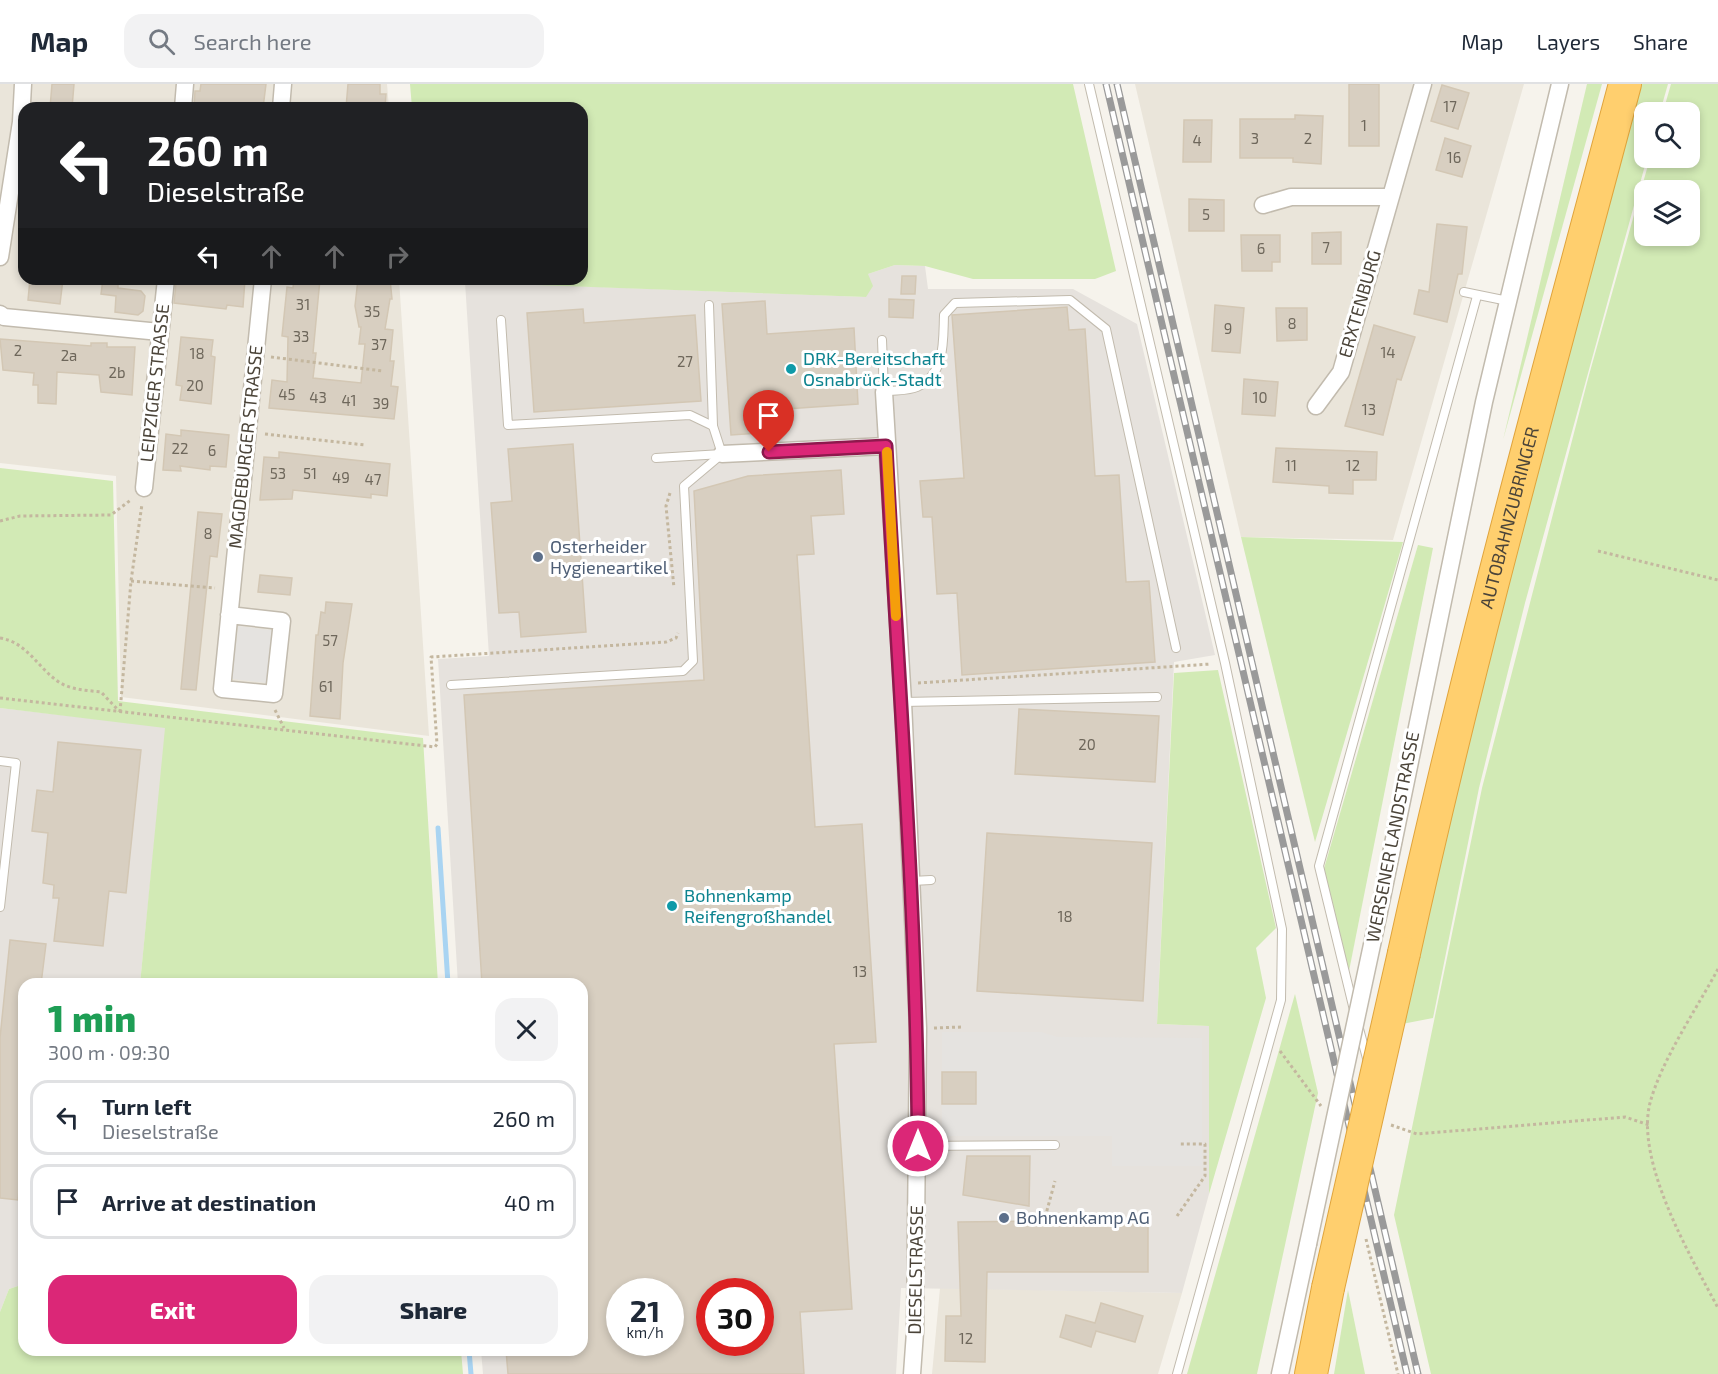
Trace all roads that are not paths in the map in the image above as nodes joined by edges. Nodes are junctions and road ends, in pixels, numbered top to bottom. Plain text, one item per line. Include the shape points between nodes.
1 (23, 84) edge
2 (186, 84) edge
3 (283, 84) edge
4 (1089, 84) edge
5 (1423, 84) edge
6 (1560, 84) edge
7 (1624, 84) edge
8 (22, 102) edge
9 (184, 102) edge
10 (282, 102) edge
11 (18, 146) edge
12 (1390, 196) junction
13 (1263, 205) dead end
14 (0, 257) edge
15 (165, 285) edge
16 (262, 285) edge
17 (1464, 292) dead end
18 (1478, 296) junction
19 (1508, 301) junction
20 (709, 305) dead end
21 (0, 314) edge
22 (501, 320) dead end
23 (160, 332) junction
24 (882, 340) dead end
25 (884, 392) junction
26 (1316, 406) dead end
27 (713, 426) junction
28 (886, 446) junction
29 (722, 454) junction
30 (656, 458) dead end
31 (144, 488) road end
32 (229, 615) junction
33 (1176, 648) dead end
34 (451, 685) dead end
35 (1157, 697) dead end
36 (903, 702) junction
37 (0, 761) edge
38 (931, 880) dead end
39 (912, 881) junction
40 (0, 907) edge
41 (1384, 1120) road end
42 (1055, 1145) dead end
43 (918, 1146) junction
44 (912, 1374) edge
45 (1177, 1374) edge
46 (1280, 1374) edge
47 (1311, 1374) edge

1 - 8 street
2 - 9 street
3 - 10 street
4 - 45 lane via 1225,663 1282,929 1281,1000
5 - 12 street, ERXTENBURG
6 - 19 street, WERSENER LANDSTRASSE
7 - 47 highway, AUTOBAHNZUBRINGER, bridge via 1442,782
11 - 14 street
12 - 13 street via 1291,197
12 - 26 street, ERXTENBURG via 1341,372
15 - 23 street, LEIPZIGER STRASSE
16 - 32 street, MAGDEBURGER STRASSE
17 - 18 lane
18 - 19 lane
18 - 41 lane via 1319,866
19 - 46 street, WERSENER LANDSTRASSE, bridge via 1442,594
20 - 27 lane
21 - 23 street
22 - 27 lane via 508,425 690,415
23 - 31 street, LEIPZIGER STRASSE
24 - 25 lane
25 - 28 street, DIESELSTRASSE
25 - 33 lane via 917,387 936,374 943,348 944,315 955,303 1070,300 1106,329
27 - 29 lane
28 - 29 street
28 - 36 street, DIESELSTRASSE
29 - 30 lane
29 - 34 lane via 684,486 693,661 683,671
32 - 32 street, MAGDEBURGER STRASSE via 222,688 274,694 282,621
35 - 36 lane
36 - 39 street, DIESELSTRASSE
37 - 40 lane via 16,763
38 - 39 lane
39 - 43 street, DIESELSTRASSE
42 - 43 lane
43 - 44 street, DIESELSTRASSE

